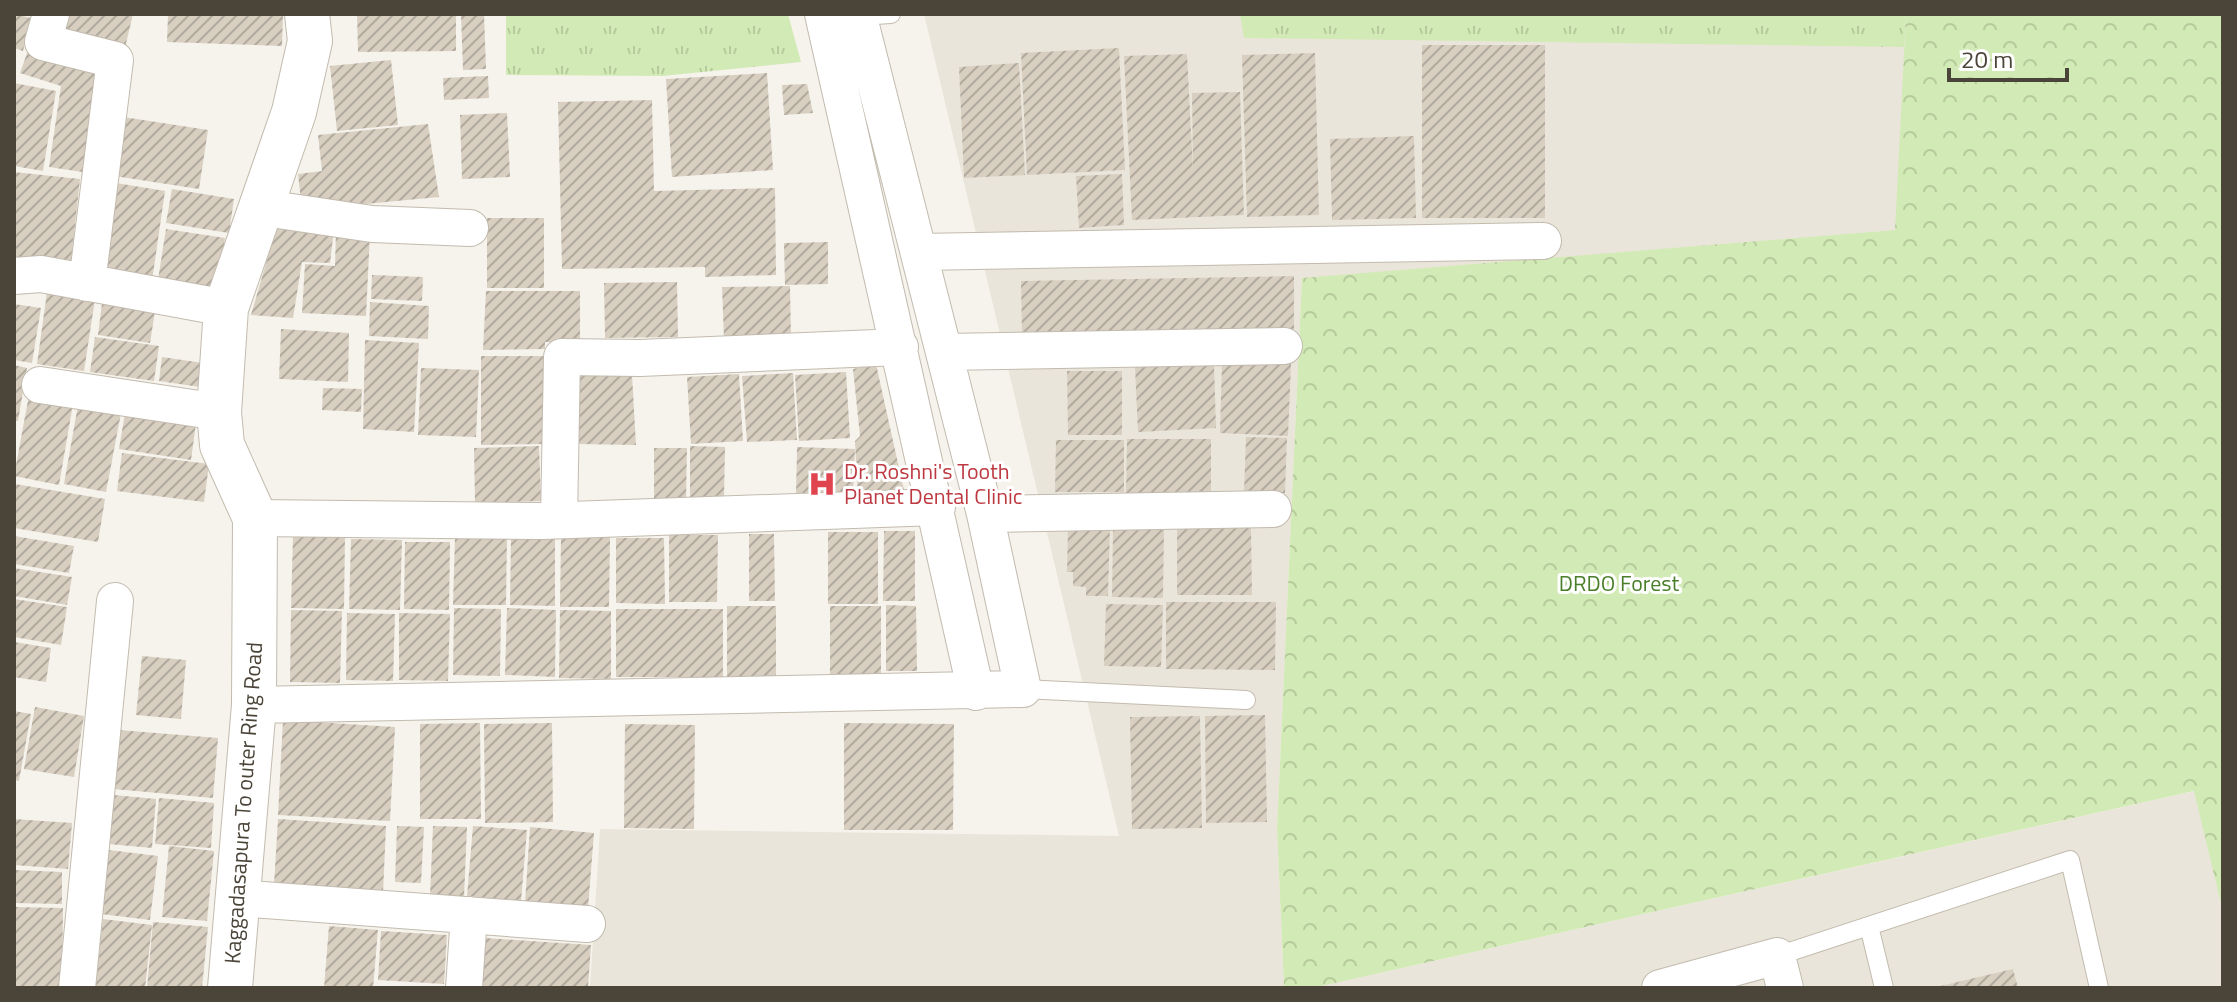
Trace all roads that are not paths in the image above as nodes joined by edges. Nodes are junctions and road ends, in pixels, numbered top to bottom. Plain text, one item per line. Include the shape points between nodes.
1 (51, 14) edge
2 (307, 14) edge
3 (851, 17) edge
4 (258, 207) junction
5 (470, 228) dead end
6 (1543, 241) dead end
7 (919, 252) junction
8 (14, 276) edge
9 (87, 283) junction
10 (226, 308) junction
11 (1284, 346) dead end
12 (900, 347) junction
13 (944, 352) junction
14 (40, 385) dead end
15 (219, 412) junction
16 (937, 507) junction
17 (1273, 509) dead end
18 (985, 514) junction
19 (255, 518) junction
20 (559, 520) junction
21 (115, 601) dead end
22 (1023, 689) junction
23 (976, 692) junction
24 (1246, 700) dead end
25 (254, 705) junction
26 (237, 898) junction
27 (469, 915) junction
28 (587, 924) dead end
29 (1869, 926) junction
30 (1781, 972) edge
31 (77, 988) edge
32 (230, 988) edge
33 (464, 988) edge
34 (1660, 988) edge
35 (1884, 988) edge
36 (2099, 988) edge

1 - 9 street via 43,42 115,60
2 - 4 street, Kaggadasapura To outer Ring Road via 310,41 294,112
3 - 7 street
3 - 12 street
4 - 5 street via 372,224
4 - 10 street, Kaggadasapura To outer Ring Road
6 - 7 street
7 - 13 street
8 - 9 street via 41,274
9 - 10 street
10 - 15 street, Kaggadasapura To outer Ring Road
11 - 13 street
12 - 16 street
12 - 20 street via 562,357
13 - 18 street
14 - 15 street
15 - 19 street, Kaggadasapura To outer Ring Road via 222,445
16 - 20 street
16 - 23 street
17 - 18 street
18 - 22 street
19 - 20 street
19 - 25 street, Kaggadasapura To outer Ring Road
21 - 31 street
22 - 23 street
22 - 24 lane
23 - 25 street
25 - 26 street, Kaggadasapura To outer Ring Road
26 - 27 street
26 - 32 street, Kaggadasapura To outer Ring Road
27 - 28 street
27 - 33 street
29 - 30 lane
29 - 35 lane
29 - 36 lane via 2070,860
30 - 34 street

